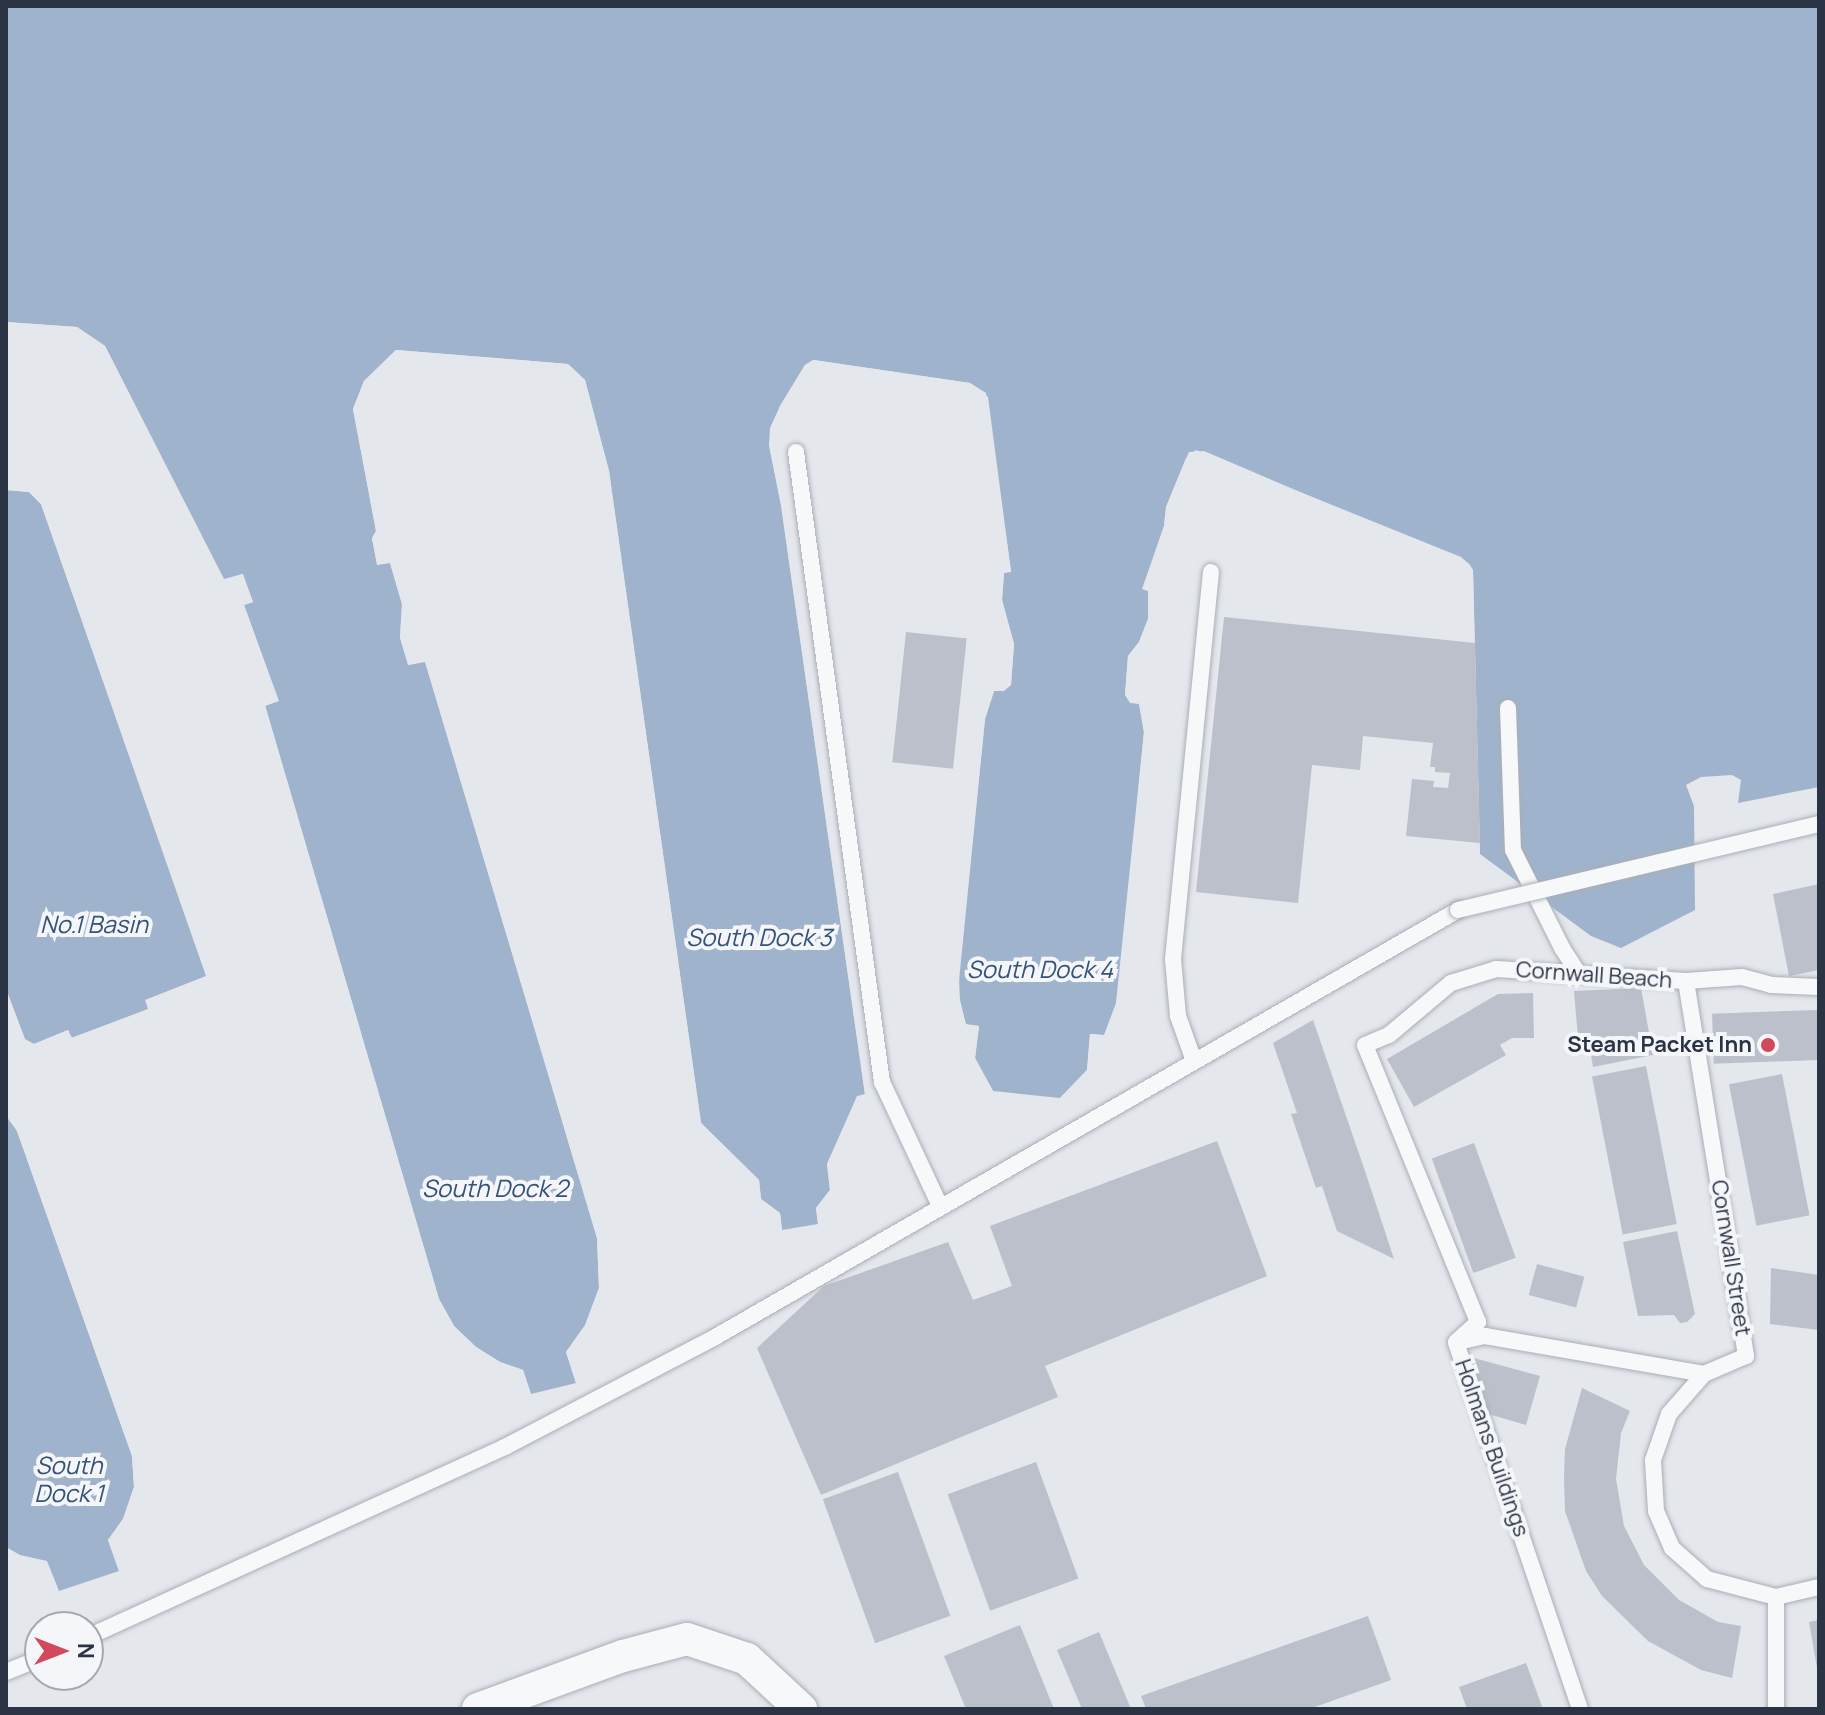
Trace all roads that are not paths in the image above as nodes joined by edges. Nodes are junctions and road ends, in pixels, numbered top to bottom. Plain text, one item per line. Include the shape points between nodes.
1 (796, 452) dead end
2 (1211, 572) dead end
3 (1508, 708) dead end
4 (1819, 824) edge
5 (1579, 974) junction
6 (1686, 981) junction
7 (1819, 987) edge
8 (1389, 1035) joint
9 (1194, 1061) junction
10 (940, 1206) junction
11 (1456, 1342) junction
12 (1704, 1374) junction
13 (1819, 1587) edge
14 (1776, 1597) junction
15 (104, 1630) edge
16 (478, 1709) edge
17 (801, 1709) edge
18 (1580, 1709) edge
19 (1776, 1709) edge

1 - 10 lane via 882,1082
2 - 9 lane via 1173,959 1178,1016
3 - 5 lane via 1513,850
4 - 9 lane, bridge via 1458,910
5 - 6 lane, Cornwall Beach
5 - 8 lane, Cornwall Beach via 1496,969 1451,983
6 - 7 lane, Cornwall Beach via 1742,977 1771,985
6 - 12 lane, Cornwall Street via 1746,1356
8 - 11 lane, Holmans Buildings via 1365,1045 1478,1322
9 - 10 lane
10 - 15 lane via 717,1336 505,1447
11 - 12 lane via 1485,1336
11 - 18 lane, Holmans Buildings
12 - 14 lane, Cornwall Street via 1669,1414 1653,1460 1656,1511 1672,1548 1707,1579
13 - 14 lane
14 - 19 lane
16 - 17 street via 623,1656 687,1639 747,1659

